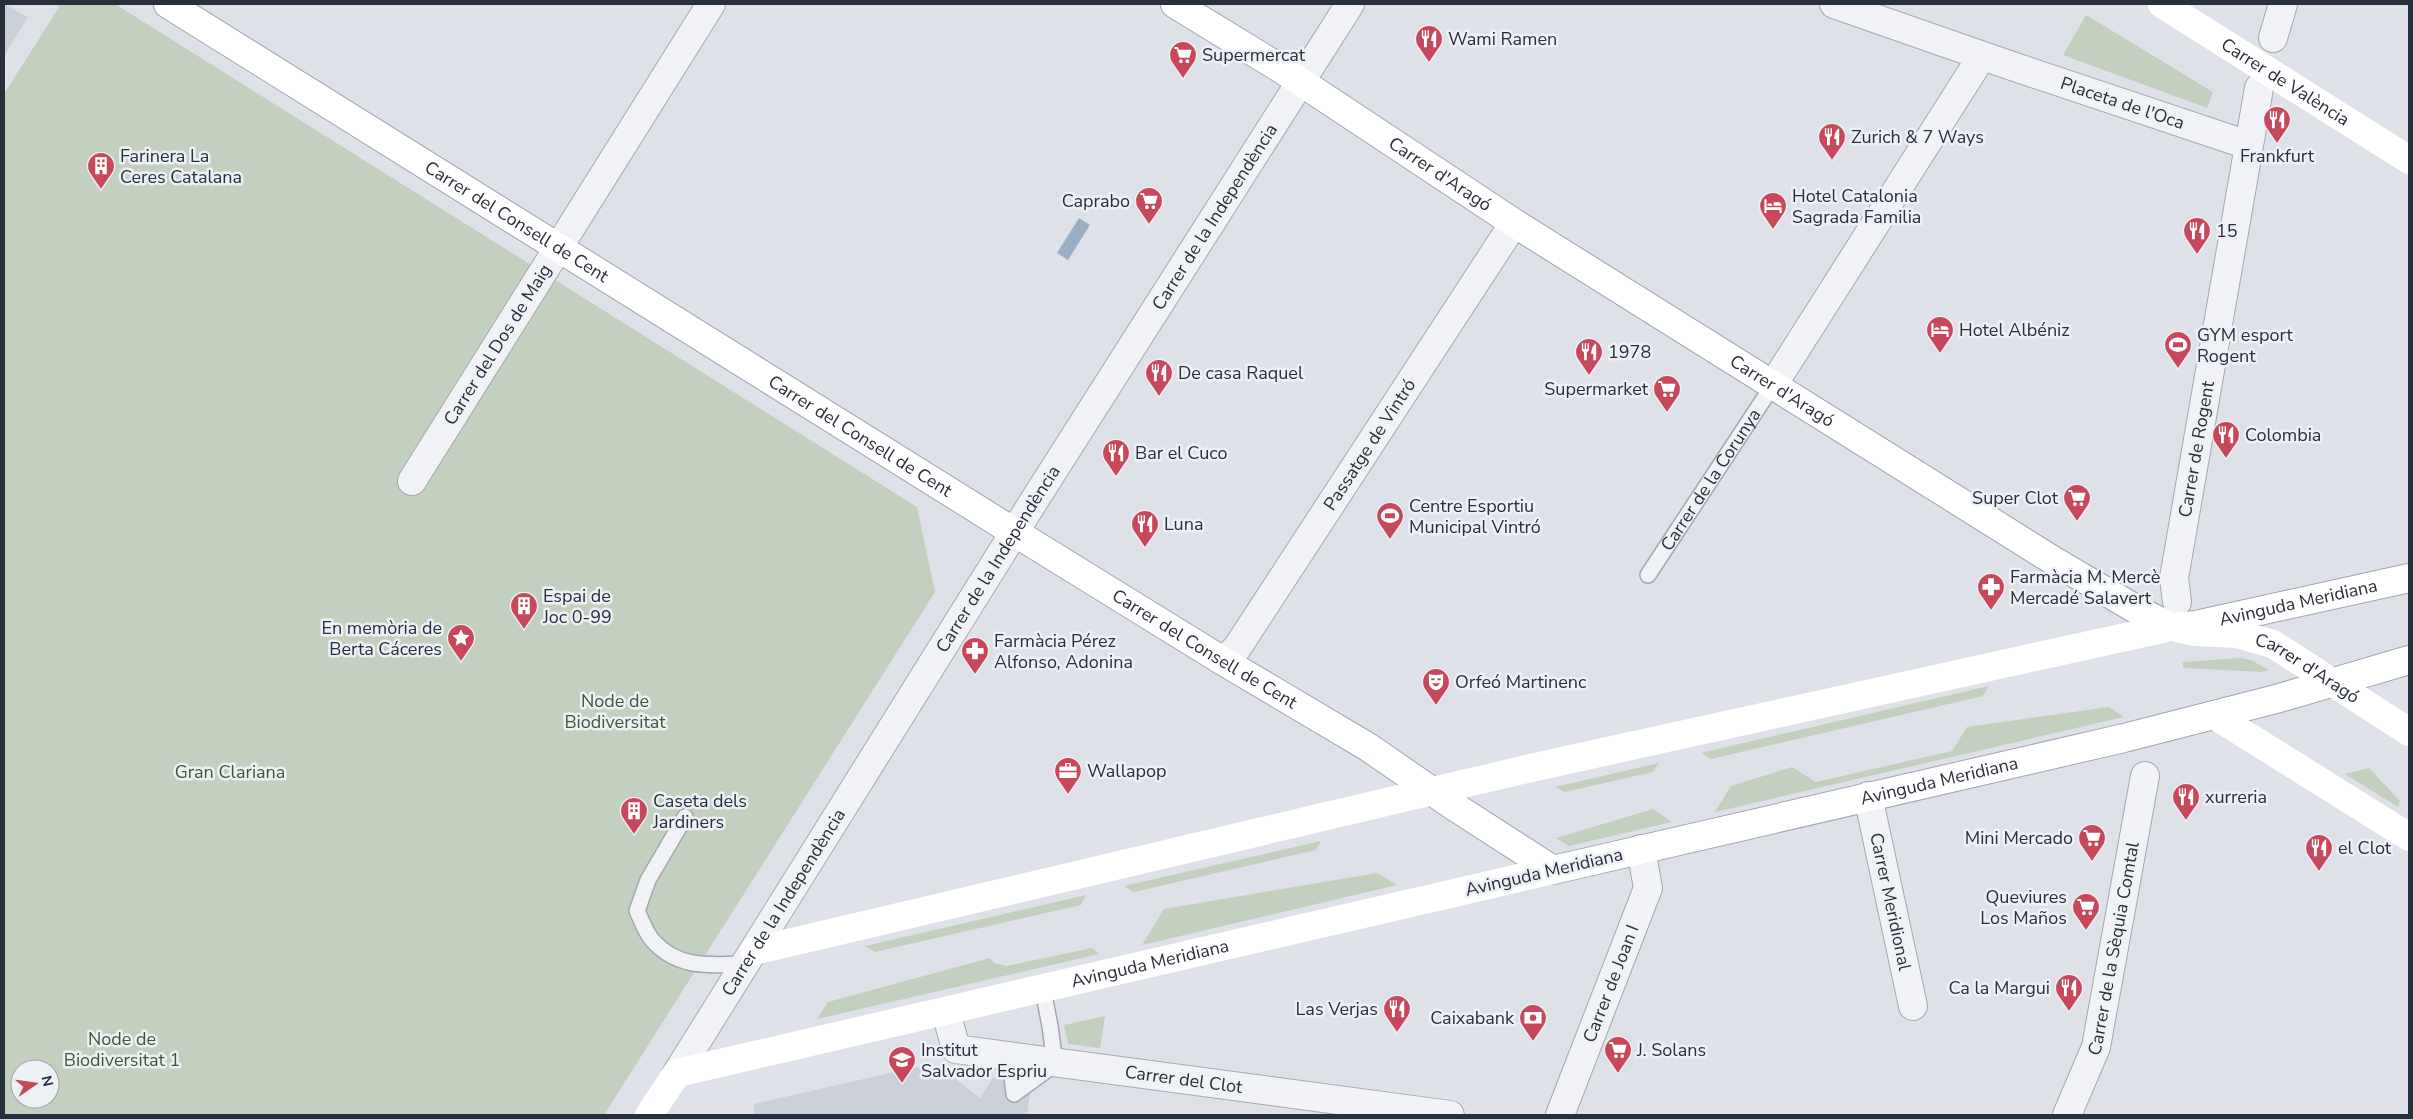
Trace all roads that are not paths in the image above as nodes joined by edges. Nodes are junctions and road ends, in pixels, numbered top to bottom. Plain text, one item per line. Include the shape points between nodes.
1 (168, 4) edge
2 (711, 4) edge
3 (1175, 4) edge
4 (1350, 4) edge
5 (1834, 4) edge
6 (2162, 4) edge
7 (2283, 4) edge
8 (2273, 38) dead end
9 (1990, 59) junction
10 (1300, 81) junction
11 (2259, 88) dead end
12 (2248, 145) junction
13 (2409, 160) edge
14 (1514, 223) junction
15 (559, 248) junction
16 (1773, 386) junction
17 (412, 481) dead end
18 (1014, 532) junction
19 (1648, 575) dead end
20 (2409, 578) edge
21 (2174, 615) junction
22 (2409, 660) edge
23 (1223, 661) junction
24 (2331, 684) junction
25 (2214, 715) junction
26 (2409, 732) edge
27 (2145, 776) dead end
28 (1432, 791) junction
29 (1868, 796) junction
30 (685, 817) dead end
31 (2408, 833) edge
32 (1641, 849) junction
33 (1553, 870) junction
34 (749, 957) junction
35 (1043, 990) junction
36 (1913, 1006) dead end
37 (946, 1012) junction
38 (1010, 1058) junction
39 (1054, 1064) junction
40 (677, 1073) junction
41 (649, 1115) edge
42 (1450, 1115) edge
43 (1560, 1115) edge
44 (2067, 1115) edge

1 - 15 main road, Carrer del Consell de Cent
2 - 15 street, Carrer del Dos de Maig
3 - 10 main road, Carrer d'Aragó
4 - 10 street, Carrer de la Independència
5 - 9 street, Placeta de l'Oca
6 - 13 main road, Carrer de València
7 - 8 street
9 - 12 street, Placeta de l'Oca
9 - 16 street, Carrer de la Corunya
10 - 14 main road, Carrer d'Aragó
10 - 18 street, Carrer de la Independència
11 - 12 street, Carrer de Rogent
12 - 21 street, Carrer de Rogent via 2174,578
14 - 16 main road, Carrer d'Aragó
14 - 23 street, Passatge de Vintró via 1237,648
15 - 17 street, Carrer del Dos de Maig
15 - 18 main road, Carrer del Consell de Cent
16 - 19 lane, Carrer de la Corunya
16 - 21 main road, Carrer d'Aragó via 2139,611
18 - 23 main road, Carrer del Consell de Cent
18 - 34 street, Carrer de la Independència
20 - 21 main road, Avinguda Meridiana via 2196,625
21 - 24 main road, Carrer d'Aragó via 2195,632 2237,634 2273,644
21 - 28 main road, Avinguda Meridiana
22 - 24 main road, Avinguda Meridiana
23 - 28 main road, Carrer del Consell de Cent via 1368,747
24 - 25 main road, Avinguda Meridiana
24 - 26 main road, Carrer d'Aragó
25 - 29 main road, Avinguda Meridiana
25 - 31 main road
27 - 44 street, Carrer de la Sèquia Comtal via 2096,1047
28 - 33 main road, Carrer del Consell de Cent
28 - 34 main road, Avinguda Meridiana
29 - 32 main road, Avinguda Meridiana
29 - 36 street, Carrer Meridional
30 - 34 lane via 648,880 636,911 653,941 670,956 693,965
32 - 33 main road, Avinguda Meridiana
32 - 43 street, Carrer de Joan I via 1648,888
33 - 35 main road, Avinguda Meridiana
34 - 40 street, Carrer de la Independència
35 - 37 main road, Avinguda Meridiana
35 - 39 lane
37 - 38 street, Carrer del Clot via 956,1049
37 - 40 main road, Avinguda Meridiana
38 - 39 street, Carrer del Clot
38 - 39 lane via 1014,1094
39 - 42 street, Carrer del Clot
40 - 41 main road, Carrer de la Independència

